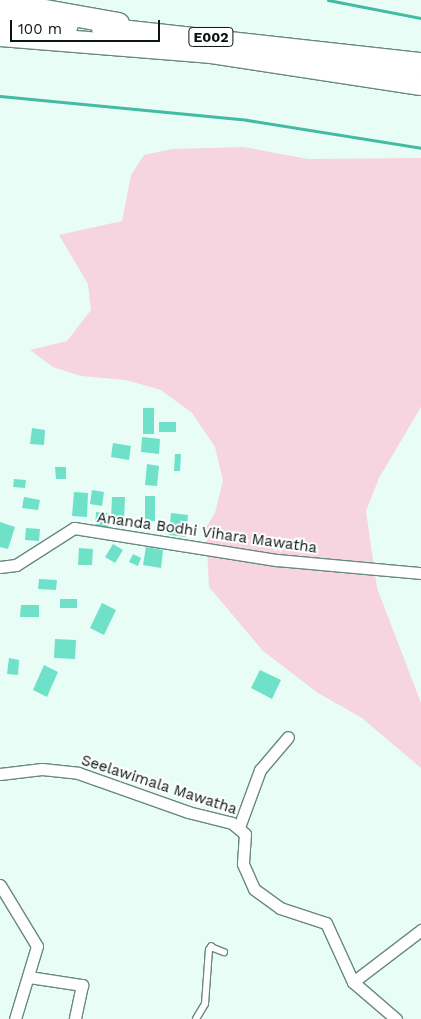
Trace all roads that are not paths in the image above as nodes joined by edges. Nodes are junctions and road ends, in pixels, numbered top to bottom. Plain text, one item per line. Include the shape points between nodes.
1 (0, 2) edge
2 (0, 19) edge
3 (172, 33) junction
4 (0, 36) edge
5 (60, 38) junction
6 (0, 45) edge
7 (421, 63) edge
8 (421, 84) edge
9 (0, 568) edge
10 (421, 573) edge
11 (288, 737) dead end
12 (0, 774) edge
13 (242, 831) junction
14 (0, 886) edge
15 (421, 930) edge
16 (224, 952) dead end
17 (28, 977) junction
18 (353, 982) junction
19 (15, 1019) edge
20 (75, 1019) edge
21 (196, 1019) edge
22 (396, 1019) edge

1 - 3 highway
2 - 3 highway, E002
3 - 7 highway, E002
4 - 5 highway, E002
5 - 6 highway
5 - 8 highway, E002 via 211,52
9 - 10 street, Ananda Bodhi Vihara Mawatha via 16,565 74,528 277,560
11 - 13 street via 260,770
12 - 13 street, Seelawimala Mawatha via 42,769 78,773
13 - 18 street via 243,864 254,889 280,908 326,923
14 - 17 street via 37,946
15 - 18 street
16 - 21 lane via 209,950 205,1004
17 - 19 street
17 - 20 street via 82,985
18 - 22 street

